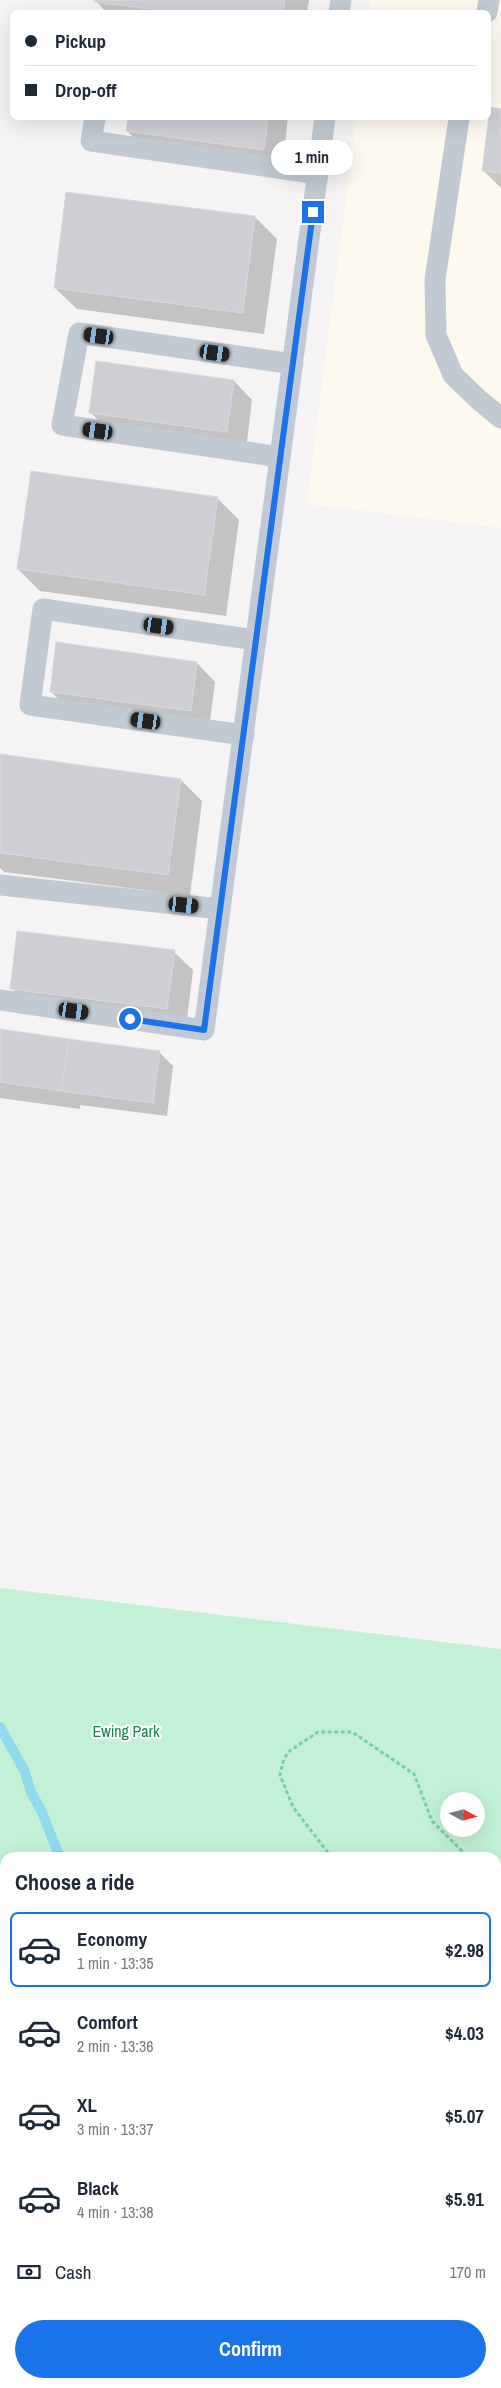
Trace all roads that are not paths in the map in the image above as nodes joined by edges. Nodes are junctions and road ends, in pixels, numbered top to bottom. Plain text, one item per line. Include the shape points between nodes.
1 (95, 120) edge
2 (325, 120) edge
3 (459, 120) edge
4 (318, 174) junction
5 (293, 364) junction
6 (501, 418) edge
7 (280, 457) junction
8 (256, 640) junction
9 (244, 735) junction
10 (0, 885) edge
11 (220, 909) junction
12 (0, 1000) edge

1 - 4 lane via 92,141
2 - 4 lane
3 - 6 lane via 435,280 436,336 453,375
4 - 5 lane
5 - 7 lane
5 - 7 lane via 79,333 62,425
7 - 8 lane
8 - 9 lane
8 - 9 lane via 43,609 30,705
9 - 11 lane
10 - 11 lane
11 - 12 lane via 204,1030

